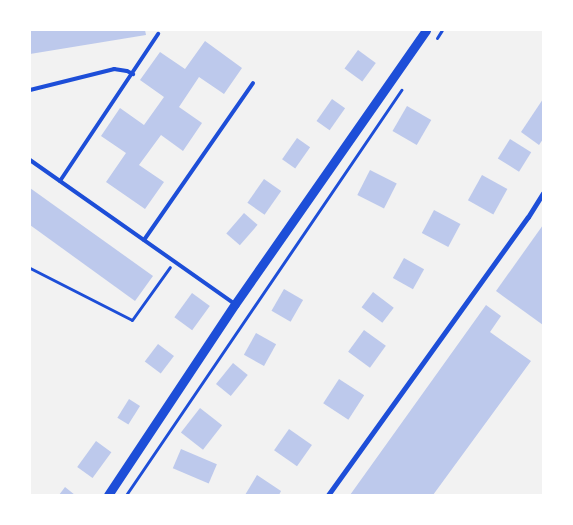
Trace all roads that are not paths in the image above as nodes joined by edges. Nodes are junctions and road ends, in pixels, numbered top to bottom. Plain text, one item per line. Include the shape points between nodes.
1 (426, 30) edge
2 (158, 34) dead end
3 (133, 74) junction
4 (254, 83) dead end
5 (30, 90) edge
6 (30, 160) edge
7 (60, 181) junction
8 (543, 193) edge
9 (144, 240) junction
10 (235, 304) junction
11 (108, 495) edge
12 (328, 495) edge

1 - 10 street
2 - 3 lane
3 - 5 lane via 114,69
3 - 7 lane
4 - 9 lane
6 - 7 lane
7 - 9 lane
8 - 12 street
9 - 10 lane
10 - 11 street

